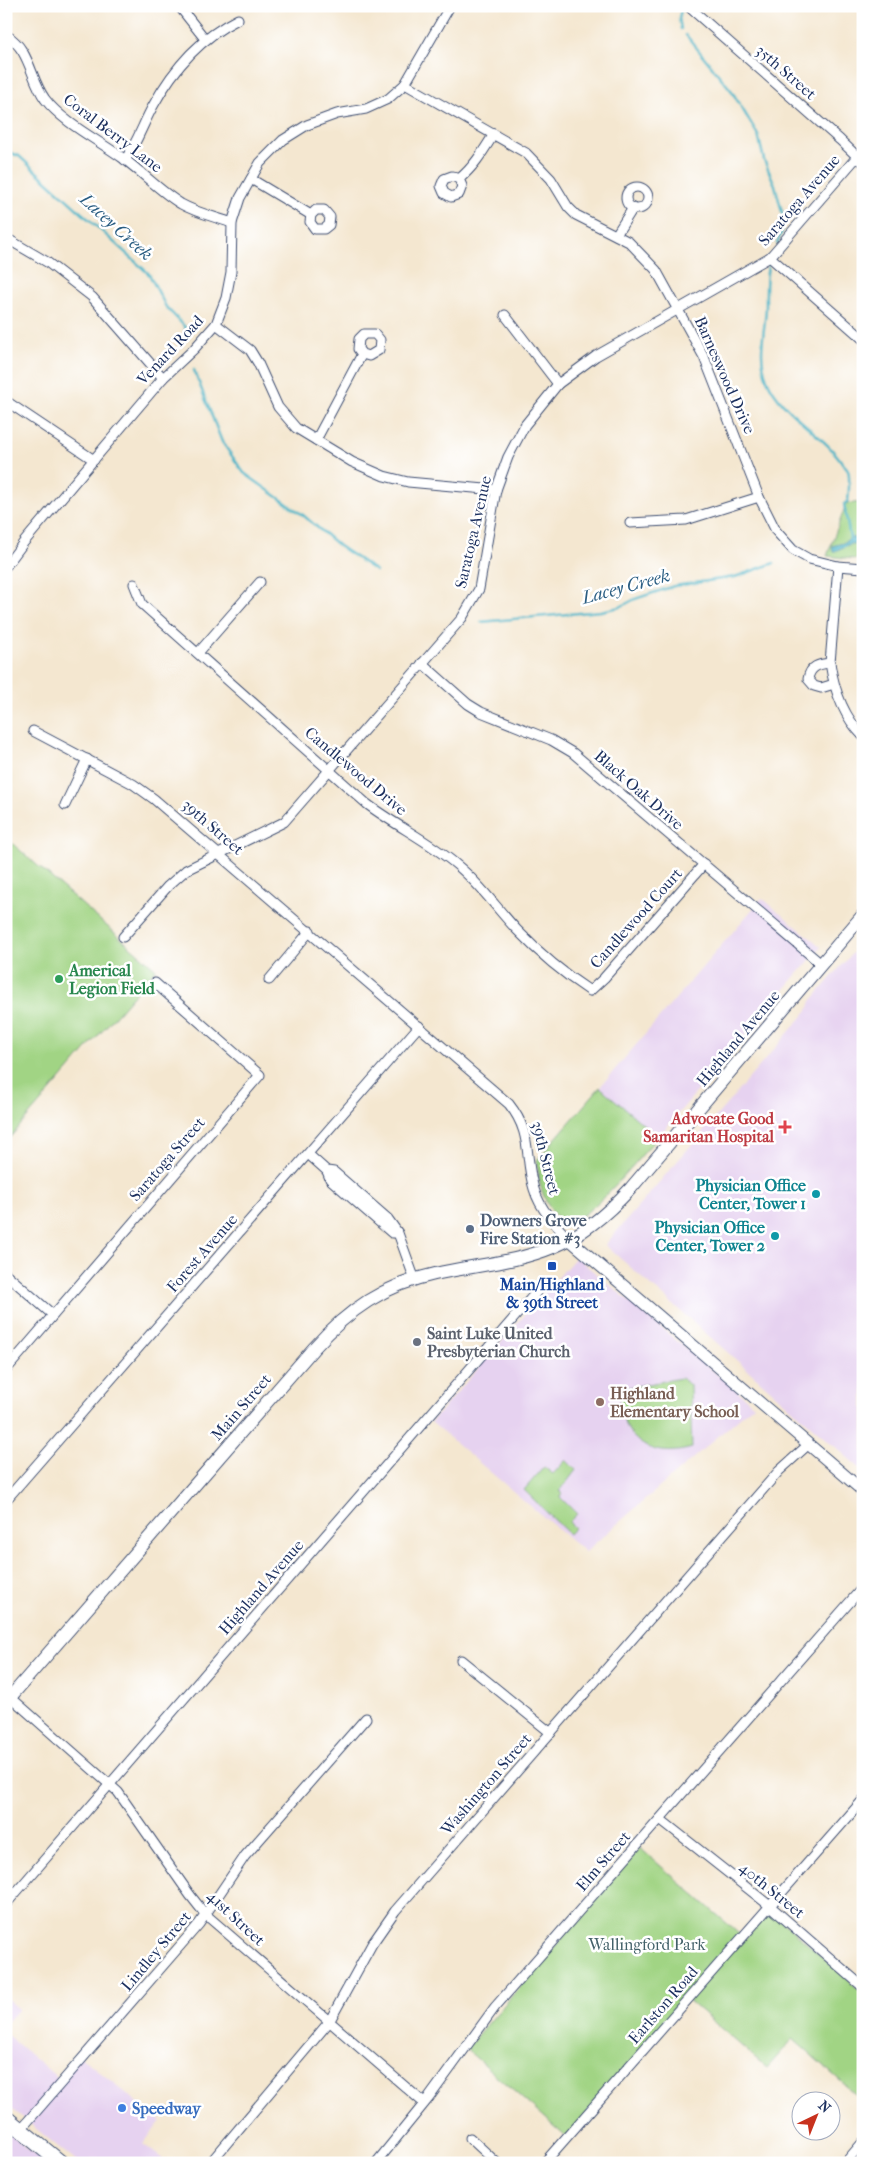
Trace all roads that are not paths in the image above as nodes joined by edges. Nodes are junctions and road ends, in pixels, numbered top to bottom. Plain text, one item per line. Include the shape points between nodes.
1 (179, 6) edge
2 (450, 6) edge
3 (688, 6) edge
4 (238, 19) dead end
5 (6, 34) edge
6 (205, 39) junction
7 (405, 84) junction
8 (494, 134) junction
9 (861, 156) edge
10 (125, 160) junction
11 (251, 178) junction
12 (459, 179) dead end
13 (633, 208) dead end
14 (311, 215) dead end
15 (232, 223) junction
16 (616, 235) junction
17 (6, 238) edge
18 (770, 257) junction
19 (678, 308) junction
20 (504, 315) dead end
21 (216, 324) junction
22 (863, 339) edge
23 (362, 354) dead end
24 (162, 378) junction
25 (558, 384) junction
26 (6, 401) edge
27 (316, 440) junction
28 (94, 460) junction
29 (496, 490) junction
30 (759, 497) junction
31 (630, 523) dead end
32 (6, 566) edge
33 (838, 566) junction
34 (863, 568) edge
35 (260, 582) dead end
36 (134, 584) dead end
37 (198, 653) junction
38 (830, 663) junction
39 (422, 664) junction
40 (834, 684) junction
41 (32, 731) dead end
42 (863, 736) edge
43 (87, 760) junction
44 (329, 770) junction
45 (65, 805) dead end
46 (219, 854) junction
47 (704, 864) junction
48 (863, 916) edge
49 (310, 931) junction
50 (123, 937) dead end
51 (821, 964) junction
52 (269, 980) dead end
53 (155, 983) dead end
54 (590, 991) joint
55 (419, 1026) junction
56 (308, 1154) junction
57 (569, 1240) junction
58 (6, 1274) edge
59 (415, 1280) junction
60 (540, 1289) dead end
61 (52, 1314) junction
62 (6, 1370) edge
63 (809, 1444) junction
64 (863, 1491) edge
65 (6, 1500) edge
66 (863, 1587) edge
67 (461, 1660) dead end
68 (8, 1697) edge
69 (366, 1718) dead end
70 (552, 1733) junction
71 (111, 1785) junction
72 (863, 1800) edge
73 (660, 1819) junction
74 (6, 1904) edge
75 (770, 1906) junction
76 (206, 1914) junction
77 (863, 1987) edge
78 (329, 2022) junction
79 (424, 2103) junction
80 (6, 2118) edge
81 (21, 2130) junction
82 (470, 2138) dead end
83 (863, 2142) edge
84 (61, 2163) edge
85 (210, 2163) edge
86 (376, 2163) edge
87 (497, 2163) edge
88 (544, 2163) edge
89 (845, 2163) edge

1 - 6 street
2 - 7 street, Venard Road
3 - 9 street, 35th Street
4 - 6 street
5 - 10 street, Coral Berry Lane via 19,45 37,85 51,106
6 - 10 street via 168,82
7 - 8 street, Barneswood Drive
7 - 11 street, Venard Road via 380,104 319,119 296,130 260,162
8 - 12 street via 474,164
8 - 16 street, Barneswood Drive via 535,160 576,215
9 - 18 street, Saratoga Avenue
10 - 15 street, Coral Berry Lane via 181,204
11 - 14 street
11 - 15 street, Venard Road
13 - 16 street
15 - 21 street, Venard Road via 231,272
16 - 19 street, Barneswood Drive via 646,258
17 - 24 street via 47,262 92,297
18 - 19 street, Saratoga Avenue
18 - 22 street
19 - 25 street, Saratoga Avenue via 596,356
19 - 30 street, Barneswood Drive via 704,357
20 - 25 street
21 - 24 street, Venard Road
21 - 27 street via 250,350 278,407 296,428
23 - 27 street
24 - 28 street, Venard Road
25 - 29 street, Saratoga Avenue via 520,433
26 - 28 street
27 - 29 street via 361,466 395,479
28 - 32 street, Venard Road
29 - 39 street, Saratoga Avenue via 479,588 462,618
30 - 31 street via 686,520
30 - 33 street, Barneswood Drive via 776,532 793,550
33 - 34 street, Barneswood Drive
33 - 38 street
35 - 37 street
36 - 37 street, Candlewood Drive via 142,604
37 - 44 street, Candlewood Drive
38 - 40 street
38 - 40 street via 816,666 808,679 821,688
39 - 44 street, Saratoga Avenue
39 - 47 street, Black Oak Drive via 481,712 551,740 573,753
40 - 42 street via 848,718
41 - 43 street, 39th Street
43 - 45 street
43 - 46 street, 39th Street via 143,791
44 - 46 street, Saratoga Avenue via 284,822
44 - 54 street, Candlewood Drive via 387,819 459,866 518,931
46 - 49 street, 39th Street
46 - 50 street, Saratoga Avenue via 178,876
47 - 51 street, Black Oak Drive
47 - 54 street, Candlewood Court
48 - 51 main road, Highland Avenue
49 - 52 street
49 - 55 street, 39th Street
51 - 57 main road, Highland Avenue via 631,1188 610,1209
53 - 61 street, Saratoga Street via 260,1075
55 - 56 street, Forest Avenue
55 - 57 street, 39th Street via 518,1114 527,1139 534,1190 552,1223
56 - 59 street via 388,1219 398,1233
56 - 65 street, Forest Avenue
57 - 59 main road, Main Street via 527,1256
57 - 63 street, 39th Street
58 - 61 street
59 - 68 main road, Main Street via 366,1301 330,1329
60 - 71 street, Highland Avenue
61 - 62 street, Saratoga Street
63 - 64 street, 39th Street
63 - 70 street, Washington Street via 780,1471
66 - 73 street, Elm Street
67 - 70 street
68 - 71 street, 41st Street
69 - 76 street, Lindley Street via 245,1856
70 - 78 street, Washington Street via 387,1920
71 - 74 street, Highland Avenue
71 - 76 street, 41st Street
72 - 75 street, Earlston Road
73 - 75 street, 40th Street
73 - 79 street, Elm Street via 495,2007
75 - 77 street, 40th Street
75 - 88 street, Earlston Road
76 - 78 street, 41st Street
76 - 81 street, Lindley Street
78 - 79 street, 41st Street
78 - 85 street, Washington Street
79 - 86 street, Elm Street
80 - 81 main road
81 - 84 main road
82 - 87 street
83 - 89 street

